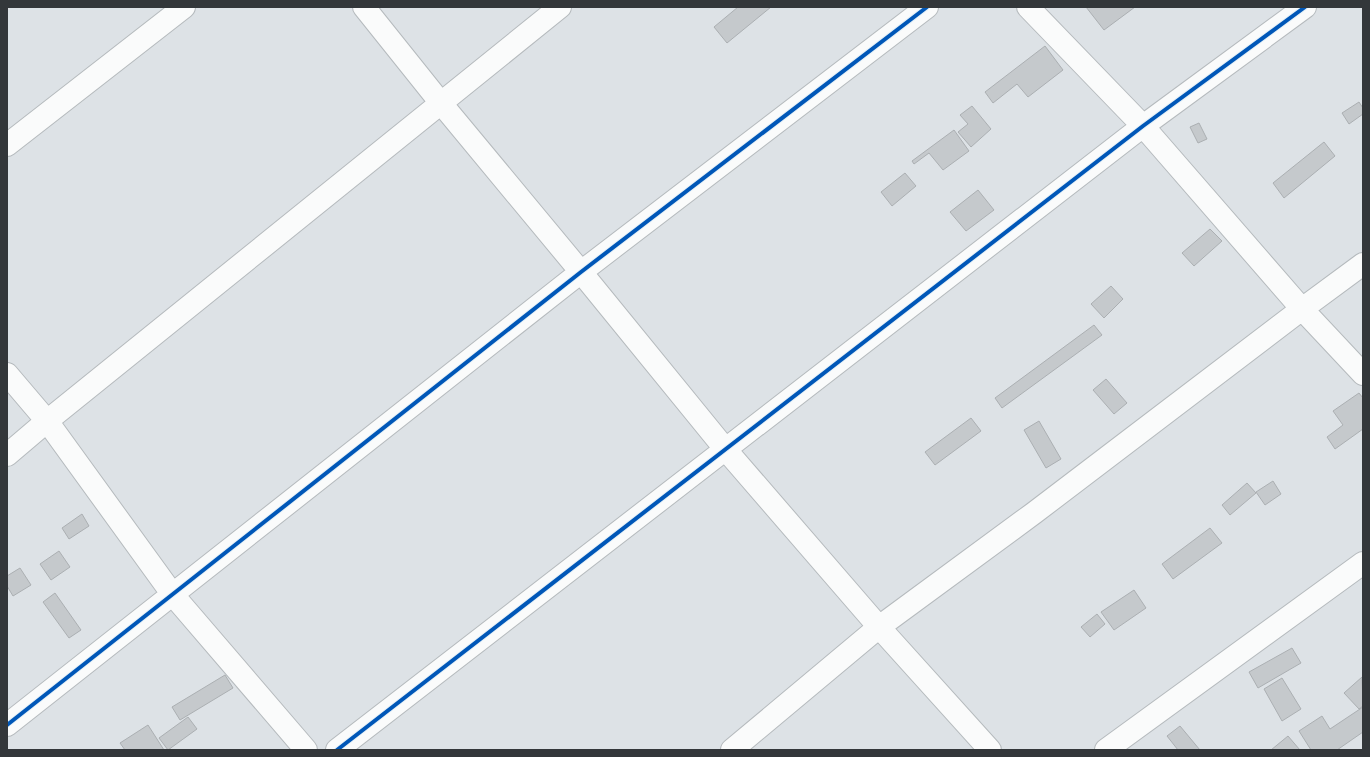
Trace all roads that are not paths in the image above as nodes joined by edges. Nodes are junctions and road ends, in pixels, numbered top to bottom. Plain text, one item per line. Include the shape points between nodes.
1 (184, 7) edge
2 (364, 7) edge
3 (560, 7) edge
4 (928, 7) edge
5 (1028, 7) edge
6 (1305, 7) edge
7 (440, 102) junction
8 (1143, 126) junction
9 (7, 145) edge
10 (1363, 264) edge
11 (581, 272) junction
12 (1302, 309) junction
13 (7, 374) edge
14 (1363, 374) edge
15 (47, 421) junction
16 (726, 450) junction
17 (7, 455) edge
18 (1363, 563) edge
19 (173, 595) junction
20 (879, 627) junction
21 (7, 725) edge
22 (306, 750) edge
23 (337, 750) edge
24 (732, 750) edge
25 (990, 750) edge
26 (1106, 750) edge

1 - 9 street
2 - 7 street
3 - 7 street
4 - 11 street
5 - 8 street
6 - 8 street
7 - 11 street
7 - 15 street
8 - 12 street
8 - 16 street
10 - 12 street
11 - 16 street
11 - 19 street
12 - 14 street
12 - 20 street via 1034,513
13 - 15 street
15 - 17 street
15 - 19 street
16 - 20 street
16 - 23 street
18 - 26 street
19 - 21 street
19 - 22 street
20 - 24 street
20 - 25 street

